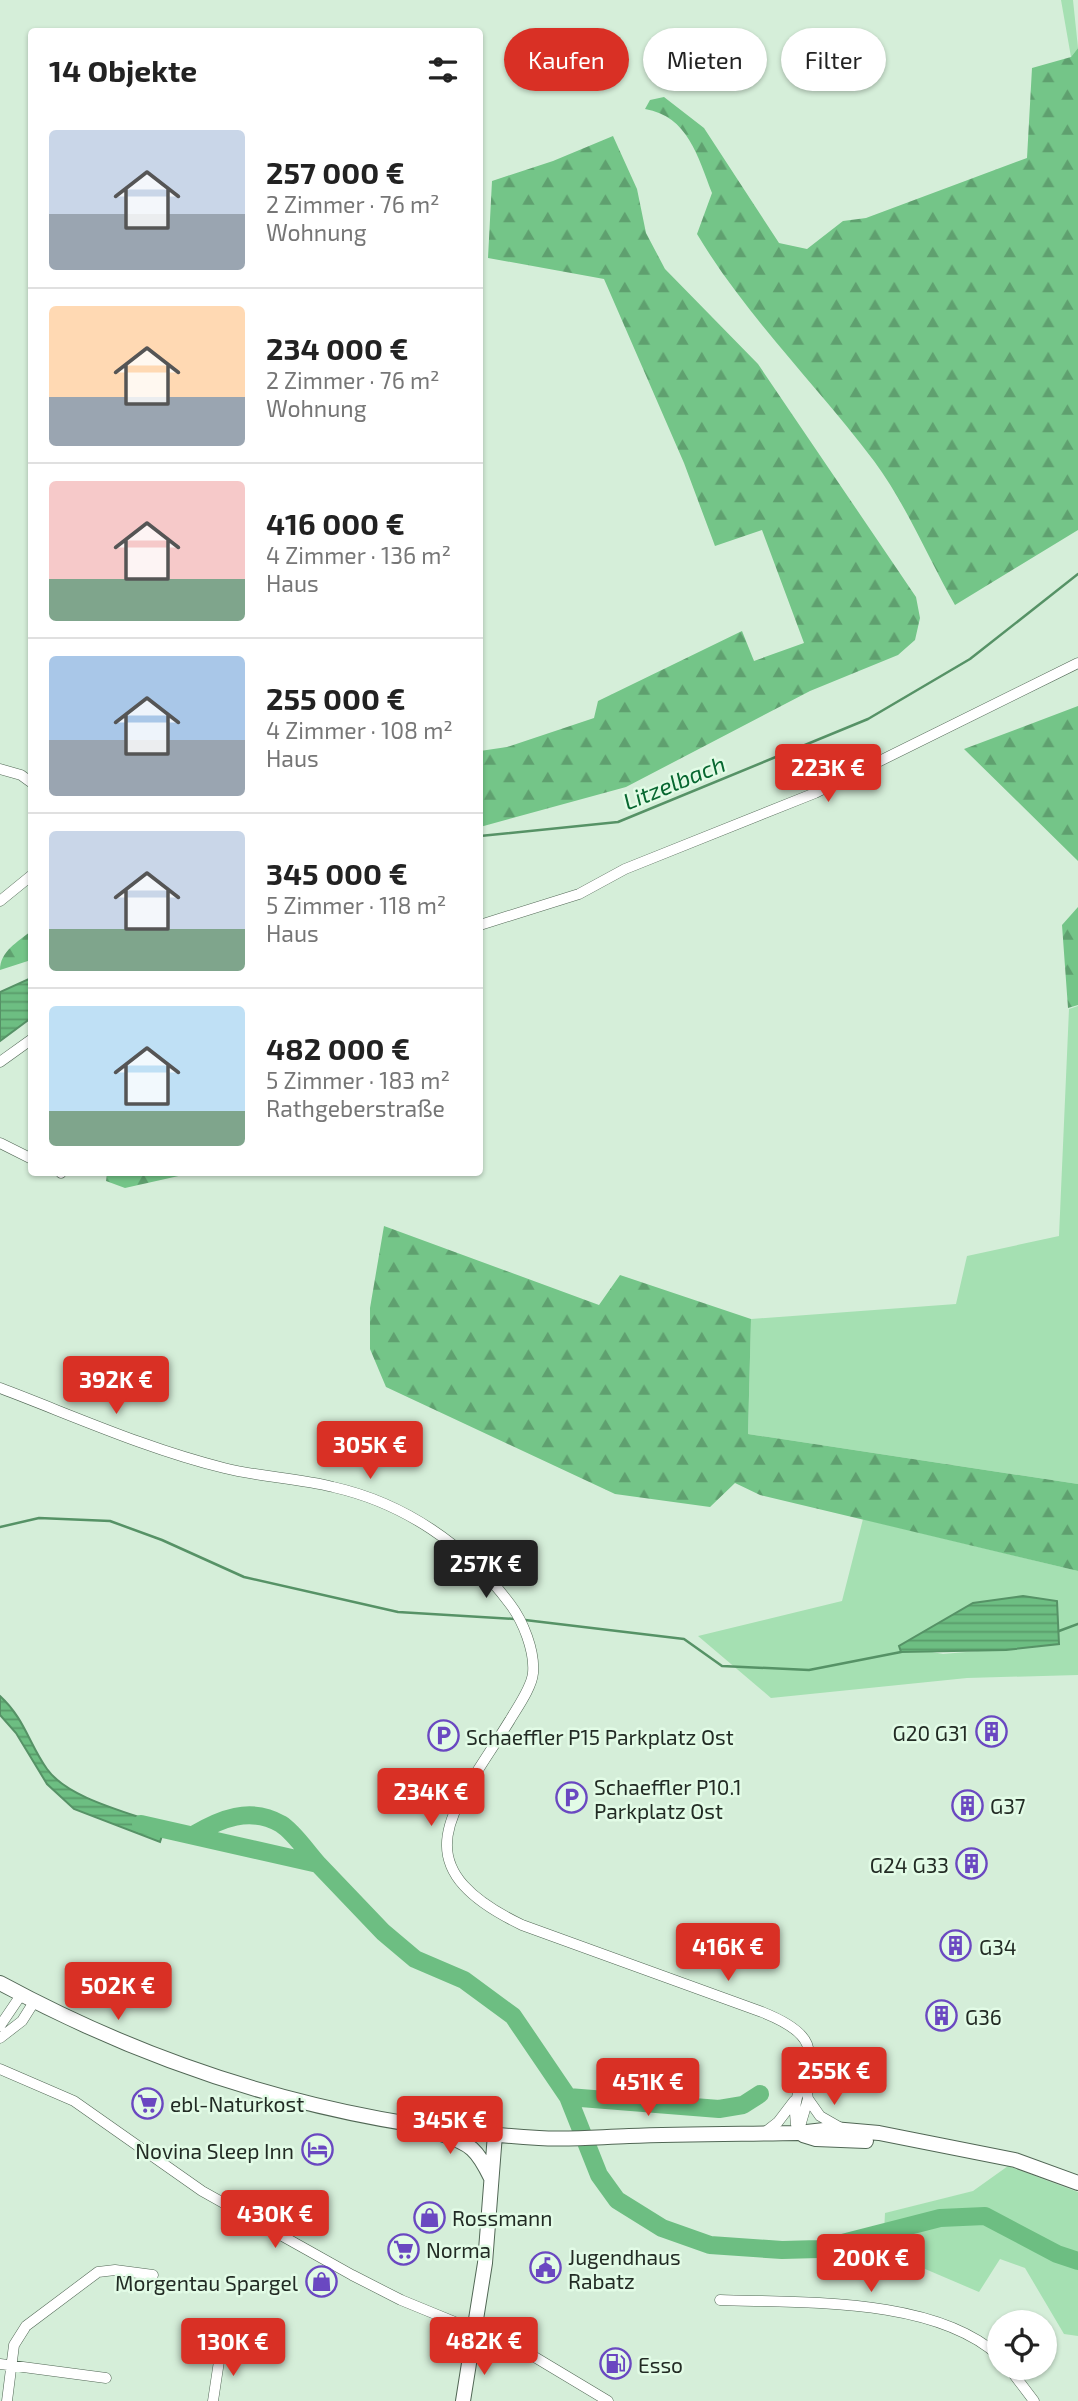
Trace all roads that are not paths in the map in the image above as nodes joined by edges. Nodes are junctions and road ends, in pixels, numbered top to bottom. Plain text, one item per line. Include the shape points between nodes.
1 (1078, 663) edge
2 (0, 769) edge
3 (28, 780) edge
4 (28, 878) edge
5 (0, 901) edge
6 (483, 924) edge
7 (28, 1042) edge
8 (0, 1062) edge
9 (0, 1143) edge
10 (28, 1157) edge
11 (0, 1388) edge
12 (0, 1983) edge
13 (27, 1998) junction
14 (0, 2026) edge
15 (0, 2038) edge
16 (0, 2070) edge
17 (803, 2097) junction
18 (416, 2126) junction
19 (845, 2130) junction
20 (798, 2133) junction
21 (495, 2134) junction
22 (762, 2134) junction
23 (906, 2139) junction
24 (491, 2178) junction
25 (1078, 2183) edge
26 (153, 2275) dead end
27 (720, 2300) dead end
28 (474, 2329) junction
29 (987, 2347) edge
30 (220, 2348) dead end
31 (5, 2364) edge
32 (106, 2378) dead end
33 (1018, 2380) edge
34 (7, 2401) edge
35 (213, 2401) edge
36 (463, 2401) edge
37 (608, 2401) edge
38 (1034, 2401) edge

1 - 6 street via 815,793 625,869 579,894
2 - 3 street
4 - 5 street
7 - 8 street
9 - 10 street
11 - 17 street via 224,1468 332,1486 393,1506 448,1539 481,1570 515,1613 528,1638 533,1674 446,1831 450,1865 460,1881 499,1914 522,1925 787,2022 807,2040
12 - 13 street
13 - 14 street
13 - 15 street via 22,2021
13 - 18 street via 143,2052 266,2094
16 - 28 street via 74,2101 202,2191 352,2275
17 - 19 street via 820,2116
17 - 20 street via 794,2114
17 - 22 street
18 - 21 street
18 - 24 street via 471,2147
19 - 20 street
19 - 23 street
20 - 22 street
20 - 23 street via 816,2139
21 - 22 street via 560,2138
21 - 24 street
23 - 25 street via 1015,2160
24 - 28 street via 485,2263
26 - 31 street via 115,2270 90,2276 18,2334
27 - 29 street via 824,2304 920,2318 964,2331
28 - 36 street
28 - 37 street via 552,2365
30 - 35 street
31 - 32 street
31 - 34 street
33 - 38 street

